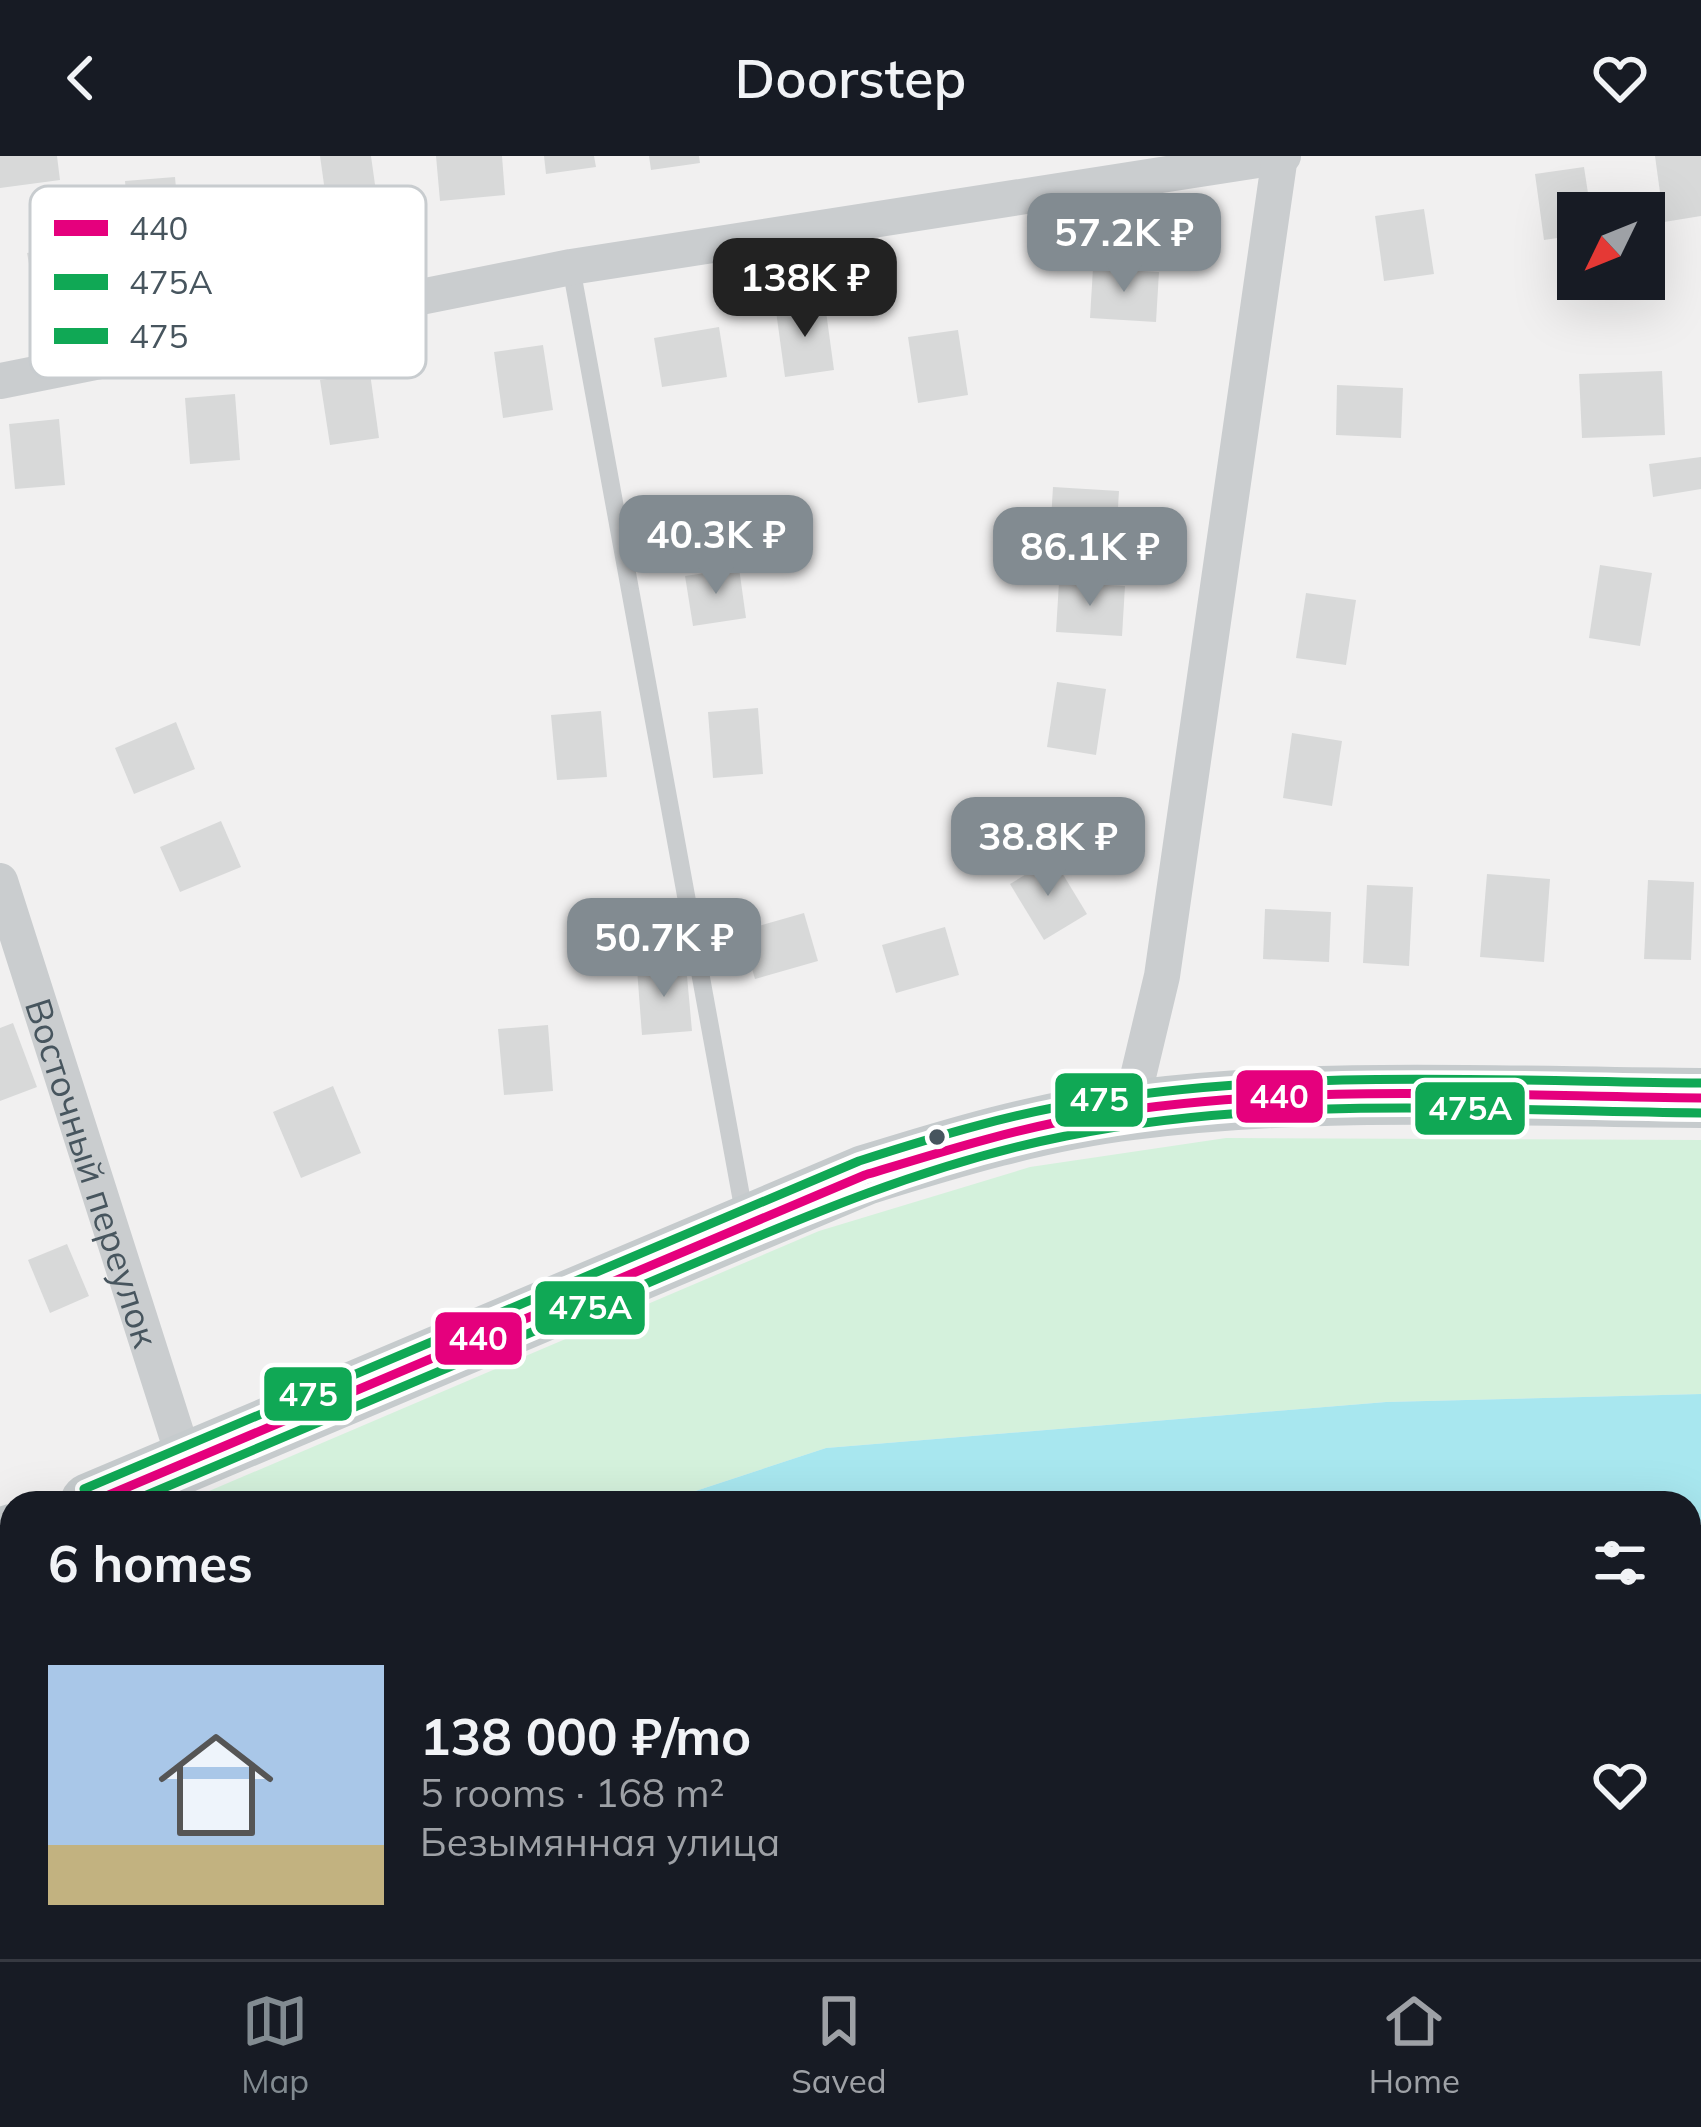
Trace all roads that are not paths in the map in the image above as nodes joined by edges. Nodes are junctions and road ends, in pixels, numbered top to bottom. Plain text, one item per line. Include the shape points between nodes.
1 (1281, 156) edge
2 (571, 267) junction
3 (426, 296) edge
4 (30, 375) edge
5 (0, 381) edge
6 (0, 881) edge
7 (1701, 1098) edge
8 (1130, 1110) junction
9 (747, 1225) junction
10 (186, 1464) junction
11 (120, 1491) edge

1 - 2 street
1 - 8 street via 1162,976
2 - 3 street
2 - 9 lane
4 - 5 street
6 - 10 street, Восточный переулок
7 - 8 main road via 1270,1099
8 - 9 main road via 966,1144
9 - 10 main road
10 - 11 main road

